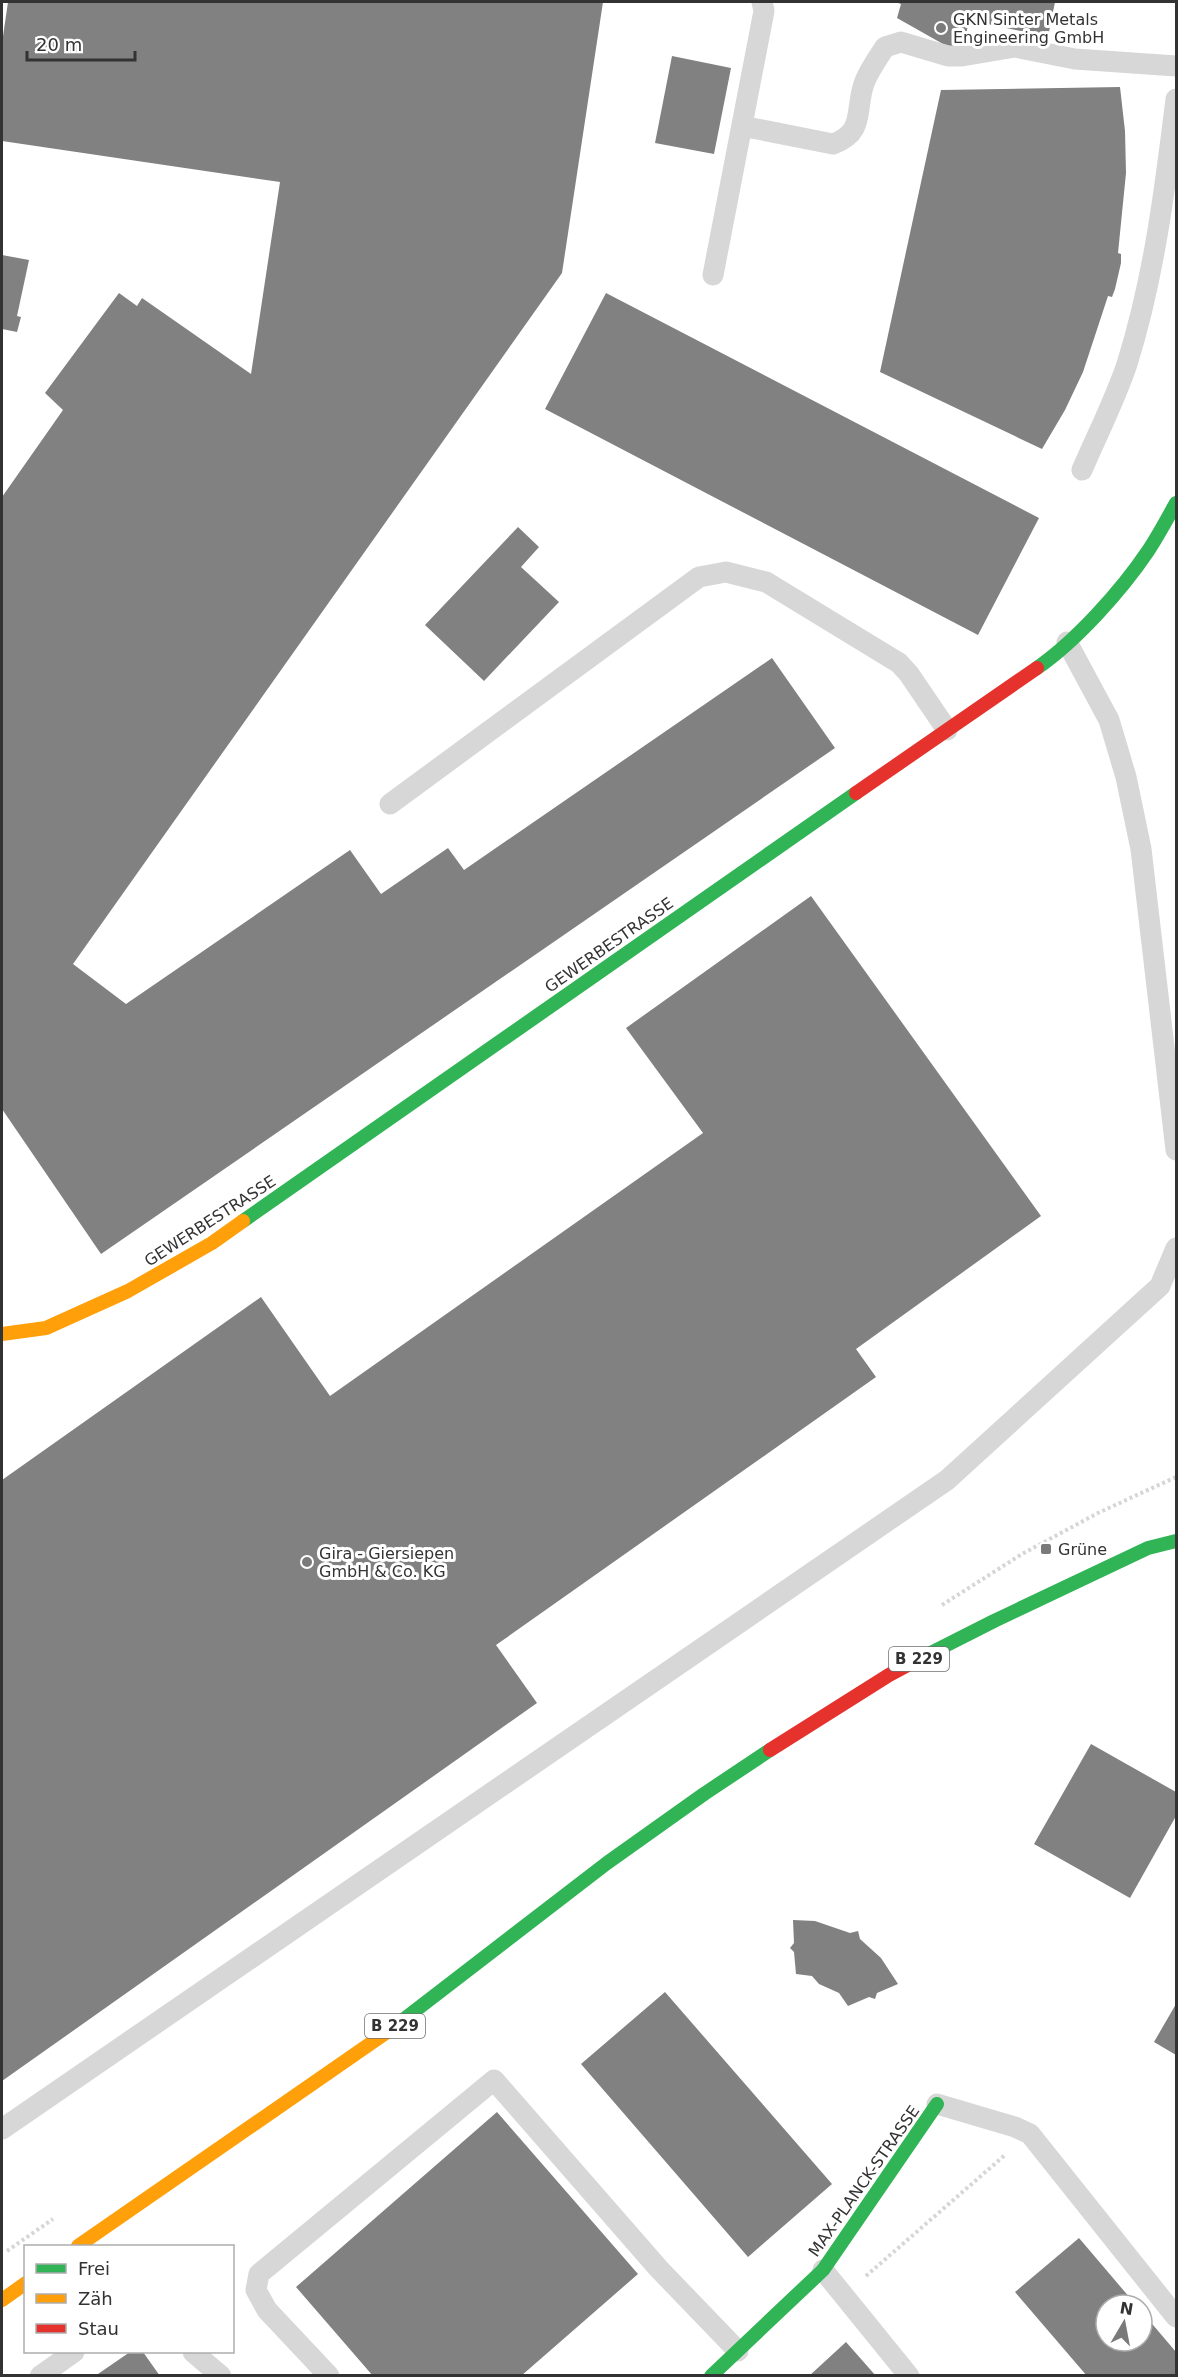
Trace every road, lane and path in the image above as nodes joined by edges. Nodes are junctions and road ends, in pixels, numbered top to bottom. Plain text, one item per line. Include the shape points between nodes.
1 (762, 2) edge
2 (1176, 66) edge
3 (1176, 99) edge
4 (742, 126) junction
5 (713, 275) dead end
6 (1082, 470) dead end
7 (1176, 503) edge
8 (1067, 642) junction
9 (947, 730) junction
10 (390, 804) dead end
11 (1176, 1150) edge
12 (1176, 1248) edge
13 (2, 1334) edge
14 (1173, 1535) edge
15 (937, 2104) joint
16 (2, 2129) edge
17 (1030, 2134) junction
18 (81, 2245) edge
19 (824, 2270) junction
20 (24, 2284) edge
21 (844, 2295) junction
22 (2, 2300) edge
23 (1176, 2317) edge
24 (738, 2351) junction
25 (73, 2353) edge
26 (194, 2353) edge
27 (40, 2376) edge
28 (221, 2376) edge
29 (329, 2376) edge
30 (711, 2376) edge
31 (909, 2376) edge

1 - 4 lane via 764,11
2 - 4 lane via 1075,59 1015,47 948,56 901,42 885,47 865,82 856,126 846,140 833,144
3 - 6 lane via 1150,281 1126,366
4 - 5 lane
7 - 8 street, GEWERBESTRASSE via 1148,552 1106,604
8 - 9 street, GEWERBESTRASSE via 1050,660
8 - 11 lane via 1109,720 1126,777 1141,849
9 - 10 lane via 899,663 766,582 726,572 699,577
9 - 13 street, GEWERBESTRASSE via 212,1243 128,1292 46,1328
12 - 16 lane via 1160,1286 946,1480
14 - 18 street, B 229 via 889,1675 798,1732 607,1863 400,2023
15 - 17 lane
15 - 19 street, MAX-PLANCK-STRASSE
17 - 21 path
17 - 23 lane
19 - 21 lane
19 - 24 street, MAX-PLANCK-STRASSE
20 - 22 street
21 - 31 lane
24 - 29 lane via 659,2269 494,2080 259,2274 256,2290 267,2310
24 - 30 street, MAX-PLANCK-STRASSE
25 - 27 lane
26 - 28 lane

